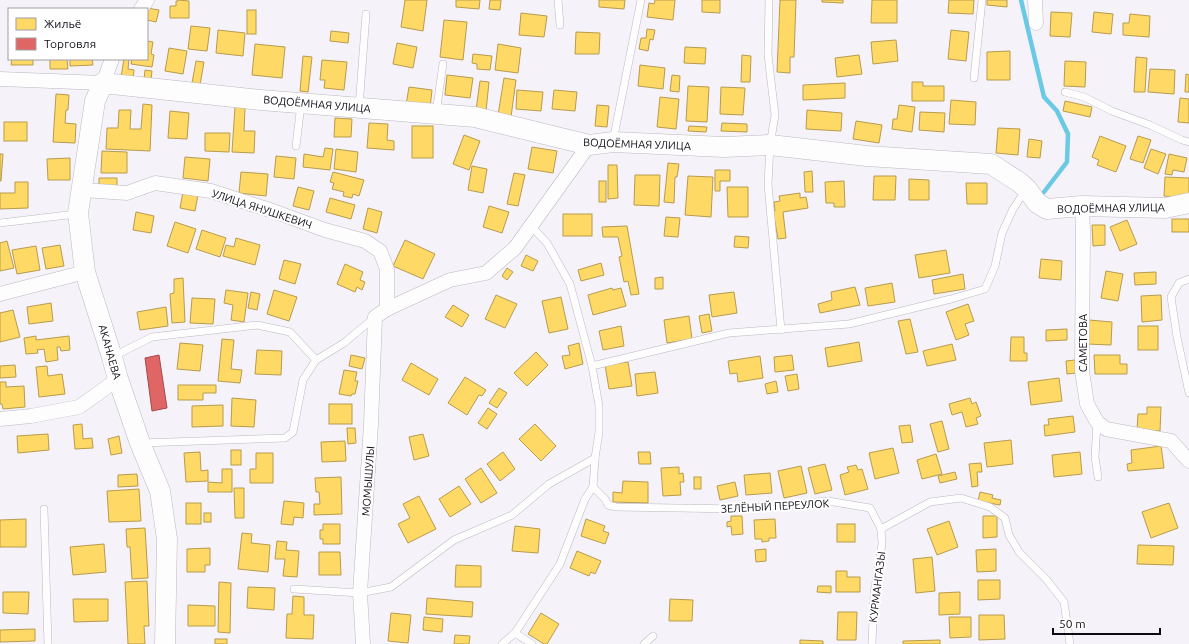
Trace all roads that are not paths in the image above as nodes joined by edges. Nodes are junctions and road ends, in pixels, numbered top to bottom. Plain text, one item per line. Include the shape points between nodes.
1 (558, 0) edge
2 (641, 0) edge
3 (769, 0) edge
4 (982, 0) edge
5 (1035, 0) edge
6 (366, 14) dead end
7 (1036, 23) dead end
8 (560, 25) dead end
9 (112, 60) edge
10 (443, 64) dead end
11 (974, 78) dead end
12 (0, 79) edge
13 (103, 83) junction
14 (1065, 92) dead end
15 (301, 103) junction
16 (359, 107) junction
17 (436, 114) junction
18 (613, 142) junction
19 (1189, 142) edge
20 (770, 144) junction
21 (589, 145) junction
22 (296, 146) dead end
23 (1027, 189) junction
24 (82, 190) junction
25 (1189, 203) edge
26 (1082, 206) junction
27 (78, 213) junction
28 (0, 223) edge
29 (531, 226) junction
30 (85, 272) junction
31 (1189, 279) edge
32 (0, 294) edge
33 (387, 309) junction
34 (375, 317) junction
35 (781, 330) junction
36 (112, 357) junction
37 (316, 360) junction
38 (592, 366) junction
39 (118, 379) junction
40 (1189, 394) edge
41 (0, 419) edge
42 (1097, 422) junction
43 (140, 443) junction
44 (595, 458) junction
45 (1189, 461) edge
46 (1098, 476) dead end
47 (593, 487) junction
48 (44, 509) dead end
49 (881, 529) junction
50 (294, 589) dead end
51 (360, 592) junction
52 (514, 633) junction
53 (653, 636) dead end
54 (48, 644) edge
55 (165, 644) edge
56 (363, 644) edge
57 (502, 644) edge
58 (532, 644) edge
59 (644, 644) edge
60 (872, 644) edge
61 (1070, 644) edge

1 - 8 lane
2 - 18 lane
3 - 20 lane via 768,55 775,115
4 - 11 lane
5 - 7 street
6 - 16 lane
9 - 13 street, АКАНАЕВА
10 - 17 lane
12 - 13 street, ВОДОЁМНАЯ УЛИЦА
13 - 15 street, ВОДОЁМНАЯ УЛИЦА
13 - 24 street, АКАНАЕВА via 95,101
14 - 19 lane via 1084,97
15 - 16 street, ВОДОЁМНАЯ УЛИЦА
15 - 22 lane
16 - 17 street, ВОДОЁМНАЯ УЛИЦА
17 - 21 street, ВОДОЁМНАЯ УЛИЦА via 475,117
18 - 20 street, ВОДОЁМНАЯ УЛИЦА via 724,147
18 - 21 street, ВОДОЁМНАЯ УЛИЦА
20 - 23 street, ВОДОЁМНАЯ УЛИЦА via 867,156 991,164
20 - 35 lane via 768,184
21 - 29 street
23 - 26 street, ВОДОЁМНАЯ УЛИЦА via 1037,203 1047,209
23 - 35 lane via 1013,209 1002,233 995,266 985,289 849,324
24 - 27 street, АКАНАЕВА
24 - 33 street, УЛИЦА ЯНУШКЕВИЧ via 127,193 155,184 211,191 365,241 380,251 386,269
25 - 26 street, ВОДОЁМНАЯ УЛИЦА via 1165,208
26 - 42 street, САМЕТОВА via 1082,371 1087,404
27 - 28 lane
27 - 30 street, АКАНАЕВА
29 - 33 street via 515,248 486,273 450,280
29 - 38 lane via 547,243 570,284
30 - 32 street
30 - 36 street, АКАНАЕВА
31 - 40 lane via 1179,283 1171,297
33 - 34 street
34 - 37 lane via 344,343
34 - 51 street, МОМЫШУЛЫ
35 - 38 lane via 729,333
36 - 37 lane via 152,337 257,325 290,332
36 - 39 street, АКАНАЕВА
37 - 43 lane via 303,380 293,432 285,438
38 - 44 lane via 599,432
39 - 41 street via 79,407
39 - 43 street, АКАНАЕВА
42 - 45 street via 1106,429 1171,441
42 - 46 lane via 1095,457
43 - 55 street, АКАНАЕВА via 160,491 167,539
44 - 47 lane
44 - 51 lane via 549,484 512,515 454,540 392,587
47 - 49 lane, ЗЕЛЁНЫЙ ПЕРЕУЛОК via 608,505 616,507 739,509 828,501 870,508
47 - 52 lane via 585,500 560,564
48 - 54 lane
49 - 60 lane, КУРМАНГАЗЫ via 882,544 874,594
49 - 61 lane via 930,502 962,498 990,507 1005,518 1009,535 1019,552 1046,579 1064,602
50 - 51 lane
51 - 56 street, МОМЫШУЛЫ
52 - 57 lane
52 - 58 lane
53 - 59 lane

